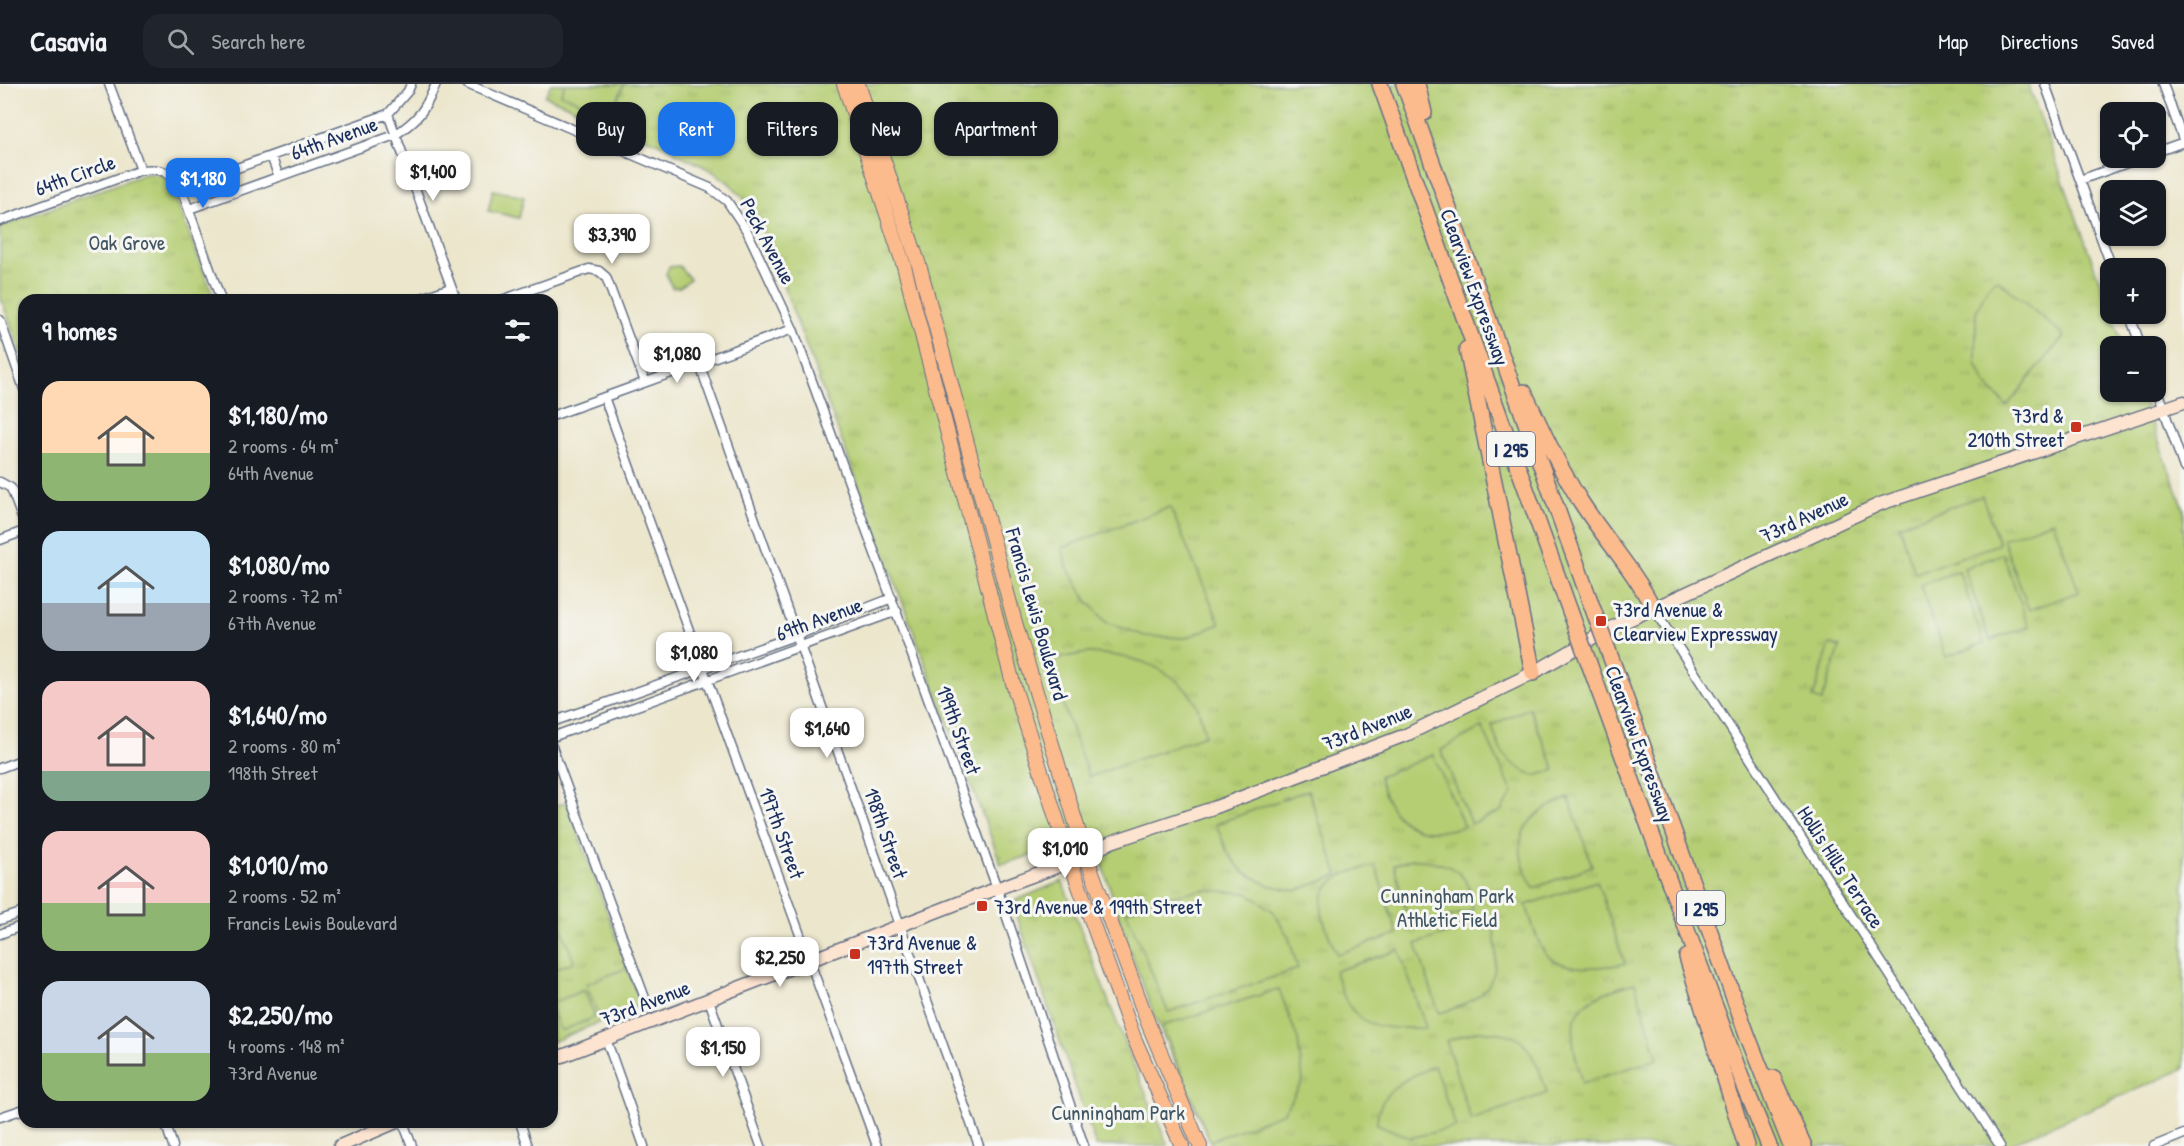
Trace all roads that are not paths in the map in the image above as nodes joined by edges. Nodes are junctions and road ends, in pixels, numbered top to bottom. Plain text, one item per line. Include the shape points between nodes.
1 (109, 84) edge
2 (411, 84) edge
3 (436, 84) edge
4 (467, 84) edge
5 (844, 84) edge
6 (858, 84) edge
7 (1380, 84) edge
8 (1404, 84) edge
9 (1417, 84) edge
10 (2045, 84) edge
11 (2163, 84) edge
12 (388, 114) junction
13 (395, 135) junction
14 (2184, 142) edge
15 (2166, 148) edge
16 (271, 156) junction
17 (2113, 168) edge
18 (141, 170) junction
19 (279, 177) junction
20 (2080, 180) junction
21 (182, 188) junction
22 (1447, 203) junction
23 (189, 209) junction
24 (0, 221) edge
25 (2108, 258) edge
26 (1453, 287) junction
27 (450, 288) junction
28 (219, 294) edge
29 (433, 294) edge
30 (453, 294) edge
31 (519, 294) edge
32 (1485, 308) junction
33 (0, 320) edge
34 (793, 329) junction
35 (699, 363) junction
36 (18, 372) edge
37 (645, 382) junction
38 (604, 397) junction
39 (2161, 402) edge
40 (2184, 402) edge
41 (2163, 409) junction
42 (558, 414) edge
43 (2184, 468) edge
44 (0, 482) edge
45 (18, 507) edge
46 (18, 533) edge
47 (0, 540) edge
48 (892, 598) junction
49 (1653, 608) junction
50 (897, 611) junction
51 (797, 634) junction
52 (801, 645) junction
53 (702, 668) junction
54 (1533, 673) junction
55 (707, 681) junction
56 (558, 720) edge
57 (558, 735) edge
58 (18, 761) edge
59 (558, 763) edge
60 (0, 768) edge
61 (1646, 822) junction
62 (1086, 856) junction
63 (1070, 861) junction
64 (997, 888) junction
65 (18, 914) edge
66 (0, 920) edge
67 (900, 925) junction
68 (18, 927) edge
69 (0, 934) edge
70 (809, 960) junction
71 (1722, 965) junction
72 (709, 1000) junction
73 (649, 1009) dead end
74 (606, 1040) junction
75 (558, 1058) edge
76 (18, 1110) edge
77 (0, 1117) edge
78 (167, 1128) edge
79 (382, 1128) edge
80 (405, 1128) edge
81 (522, 1128) edge
82 (2184, 1136) edge
83 (173, 1146) edge
84 (340, 1146) edge
85 (412, 1146) edge
86 (528, 1146) edge
87 (644, 1146) edge
88 (761, 1146) edge
89 (877, 1146) edge
90 (979, 1146) edge
91 (1084, 1146) edge
92 (1182, 1146) edge
93 (1200, 1146) edge
94 (1746, 1146) edge
95 (1768, 1146) edge
96 (1791, 1146) edge
97 (1804, 1146) edge
98 (2000, 1146) edge
99 (2154, 1146) edge

1 - 18 street
2 - 12 street, 64th Avenue
3 - 13 street, 64th Avenue via 415,122
4 - 34 street, Peck Avenue via 710,188 727,201 747,231
5 - 63 main road, Francis Lewis Boulevard via 904,266 1014,687
6 - 62 main road, Francis Lewis Boulevard via 920,268 1016,626
7 - 26 highway, Clearview Expressway / I 295
8 - 22 highway, Clearview Expressway / I 295
9 - 22 highway
10 - 20 street
11 - 14 street
12 - 13 street
12 - 16 street, 64th Avenue
13 - 19 street, 64th Avenue
13 - 27 street
14 - 15 street
16 - 19 street
16 - 21 street, 64th Avenue
17 - 20 street
18 - 21 street, 64th Circle via 157,168 173,176
18 - 24 street, 64th Circle
19 - 23 street, 64th Avenue
20 - 25 street
21 - 23 street
22 - 32 highway, Clearview Expressway / I 295
23 - 28 street
26 - 54 highway
26 - 61 highway, Clearview Expressway / I 295, bridge
27 - 29 street
27 - 30 street
31 - 37 street via 589,270 598,271 606,277
32 - 49 highway via 1572,487
32 - 71 highway, Clearview Expressway / I 295, bridge
33 - 36 street
34 - 35 street
34 - 48 street, 199th Street
35 - 37 street
35 - 51 street, 198th Street
37 - 38 street
38 - 42 street
38 - 53 street, 197th Street
39 - 41 street
40 - 41 street, 73rd Avenue
41 - 43 street
41 - 49 street, 73rd Avenue via 1880,504
44 - 45 street via 11,488
46 - 47 street
48 - 50 street, 199th Street
48 - 51 street, 69th Avenue
49 - 54 street, 73rd Avenue
49 - 98 street, Hollis Hills Terrace
50 - 52 street, 69th Avenue
50 - 64 street, 199th Street
51 - 52 street, 198th Street
51 - 53 street, 69th Avenue
52 - 55 street, 69th Avenue
52 - 67 street, 198th Street
53 - 55 street, 197th Street
53 - 56 street, 69th Avenue
54 - 62 street, 73rd Avenue via 1408,734 1111,842
55 - 57 street, 69th Avenue
55 - 70 street, 197th Street
58 - 60 street
59 - 73 street
61 - 94 highway
61 - 95 highway, Clearview Expressway / I 295
62 - 63 street, 73rd Avenue
62 - 93 main road, Francis Lewis Boulevard via 1152,1034
63 - 64 street, 73rd Avenue
63 - 92 main road, Francis Lewis Boulevard via 1134,1038
64 - 67 street, 73rd Avenue
64 - 91 street, 199th Street
65 - 66 street
67 - 70 street, 73rd Avenue
67 - 90 street, 198th Street
68 - 69 street
70 - 72 street, 73rd Avenue
70 - 89 street, 197th Street
71 - 96 highway, Clearview Expressway / I 295
71 - 97 highway
72 - 74 street, 73rd Avenue
72 - 88 street
74 - 75 street, 73rd Avenue
74 - 87 street
76 - 77 street
78 - 83 street
79 - 84 street
80 - 85 street
81 - 86 street
82 - 99 street

